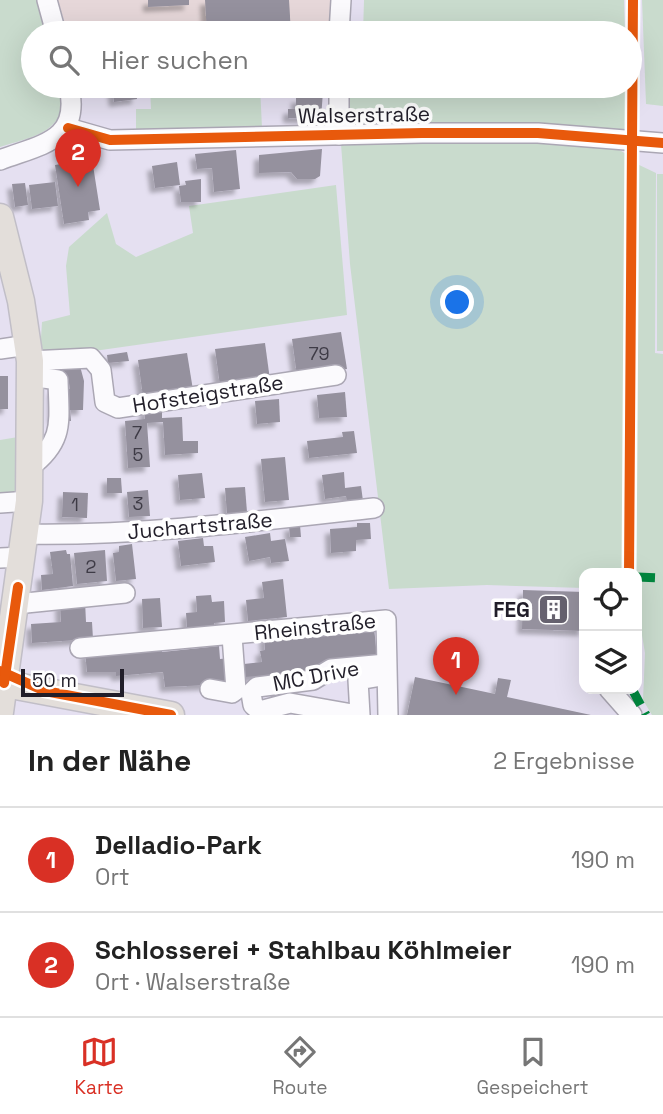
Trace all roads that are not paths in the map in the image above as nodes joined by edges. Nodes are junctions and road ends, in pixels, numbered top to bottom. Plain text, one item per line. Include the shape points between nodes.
1 (47, 0) edge
2 (341, 0) edge
3 (53, 21) edge
4 (340, 21) edge
5 (70, 98) edge
6 (339, 98) edge
7 (68, 128) junction
8 (339, 135) junction
9 (663, 143) edge
10 (0, 160) edge
11 (0, 217) edge
12 (0, 349) edge
13 (30, 361) junction
14 (336, 375) dead end
15 (29, 501) junction
16 (0, 503) edge
17 (374, 508) dead end
18 (16, 550) edge
19 (125, 593) dead end
20 (16, 604) junction
21 (232, 636) junction
22 (80, 649) dead end
23 (386, 670) junction
24 (2, 683) edge
25 (210, 690) dead end
26 (613, 694) edge
27 (0, 712) edge
28 (171, 715) edge
29 (359, 715) edge
30 (388, 715) edge
31 (632, 715) edge

1 - 3 street
2 - 4 street
5 - 7 street
6 - 8 street
7 - 8 street, Walserstraße via 110,140
7 - 10 street via 43,145
8 - 9 street, Walserstraße via 538,134
11 - 13 main road
12 - 13 street, Hofsteigstraße
13 - 14 street, Hofsteigstraße via 91,358 102,370 105,402 118,408
13 - 15 main road
15 - 16 street
15 - 18 main road
17 - 18 street, Juchartstraße via 87,536
18 - 20 main road
19 - 20 street
20 - 24 main road
21 - 22 street, Rheinstraße
21 - 23 street, Rheinstraße via 386,620
21 - 25 street, Rheinstraße via 236,690
23 - 29 street via 358,680
23 - 29 street, MC Drive via 331,669 313,680 257,687 251,693 257,710 290,703
23 - 30 street, Rheinstraße
24 - 27 main road
24 - 28 main road
26 - 31 street

